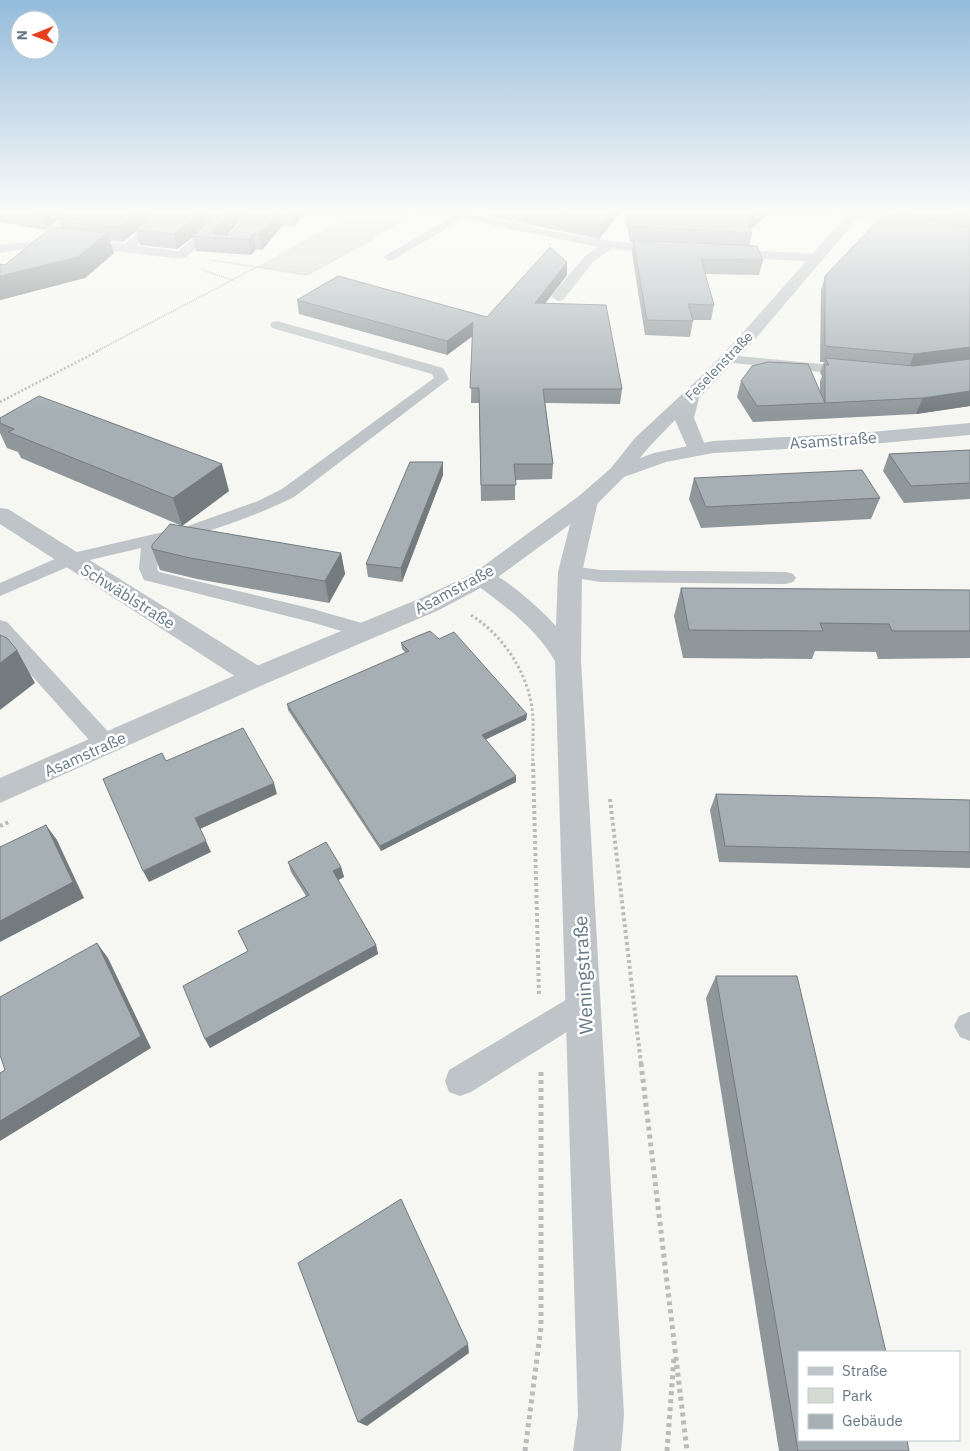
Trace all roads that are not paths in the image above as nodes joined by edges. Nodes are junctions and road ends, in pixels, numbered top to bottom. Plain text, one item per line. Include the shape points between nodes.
1 (574, 278) edge
2 (798, 278) edge
3 (558, 297) edge
4 (277, 326) dead end
5 (728, 359) junction
6 (863, 372) edge
7 (690, 398) junction
8 (970, 429) edge
9 (697, 450) junction
10 (617, 473) junction
11 (586, 501) junction
12 (0, 514) edge
13 (151, 540) junction
14 (71, 560) junction
15 (570, 572) junction
16 (482, 578) junction
17 (786, 578) dead end
18 (0, 590) edge
19 (0, 627) edge
20 (365, 631) junction
21 (568, 661) junction
22 (256, 677) junction
23 (106, 744) junction
24 (0, 792) edge
25 (584, 1005) junction
26 (460, 1081) dead end
27 (597, 1451) edge

1 - 3 lane
2 - 5 street, Feselenstraße
4 - 13 lane via 438,371 442,379 288,493 227,519
5 - 6 lane
5 - 7 street, Feselenstraße
7 - 9 street via 684,418
7 - 10 street, Feselenstraße via 627,458
8 - 9 street, Asamstraße
9 - 10 street, Asamstraße via 661,457
10 - 11 street, Asamstraße
11 - 15 street, Weningstraße
11 - 16 street, Asamstraße
12 - 14 street, Schwäblstraße
13 - 14 lane
13 - 20 lane via 148,569 151,576
14 - 18 lane
14 - 22 street, Schwäblstraße
15 - 17 lane via 601,576
15 - 21 street, Weningstraße
16 - 20 street, Asamstraße
16 - 21 street via 539,620 556,639
19 - 23 lane
20 - 22 street, Asamstraße
21 - 25 street, Weningstraße
22 - 23 street, Asamstraße
23 - 24 street, Asamstraße
25 - 26 lane
25 - 27 street, Weningstraße via 601,1415

